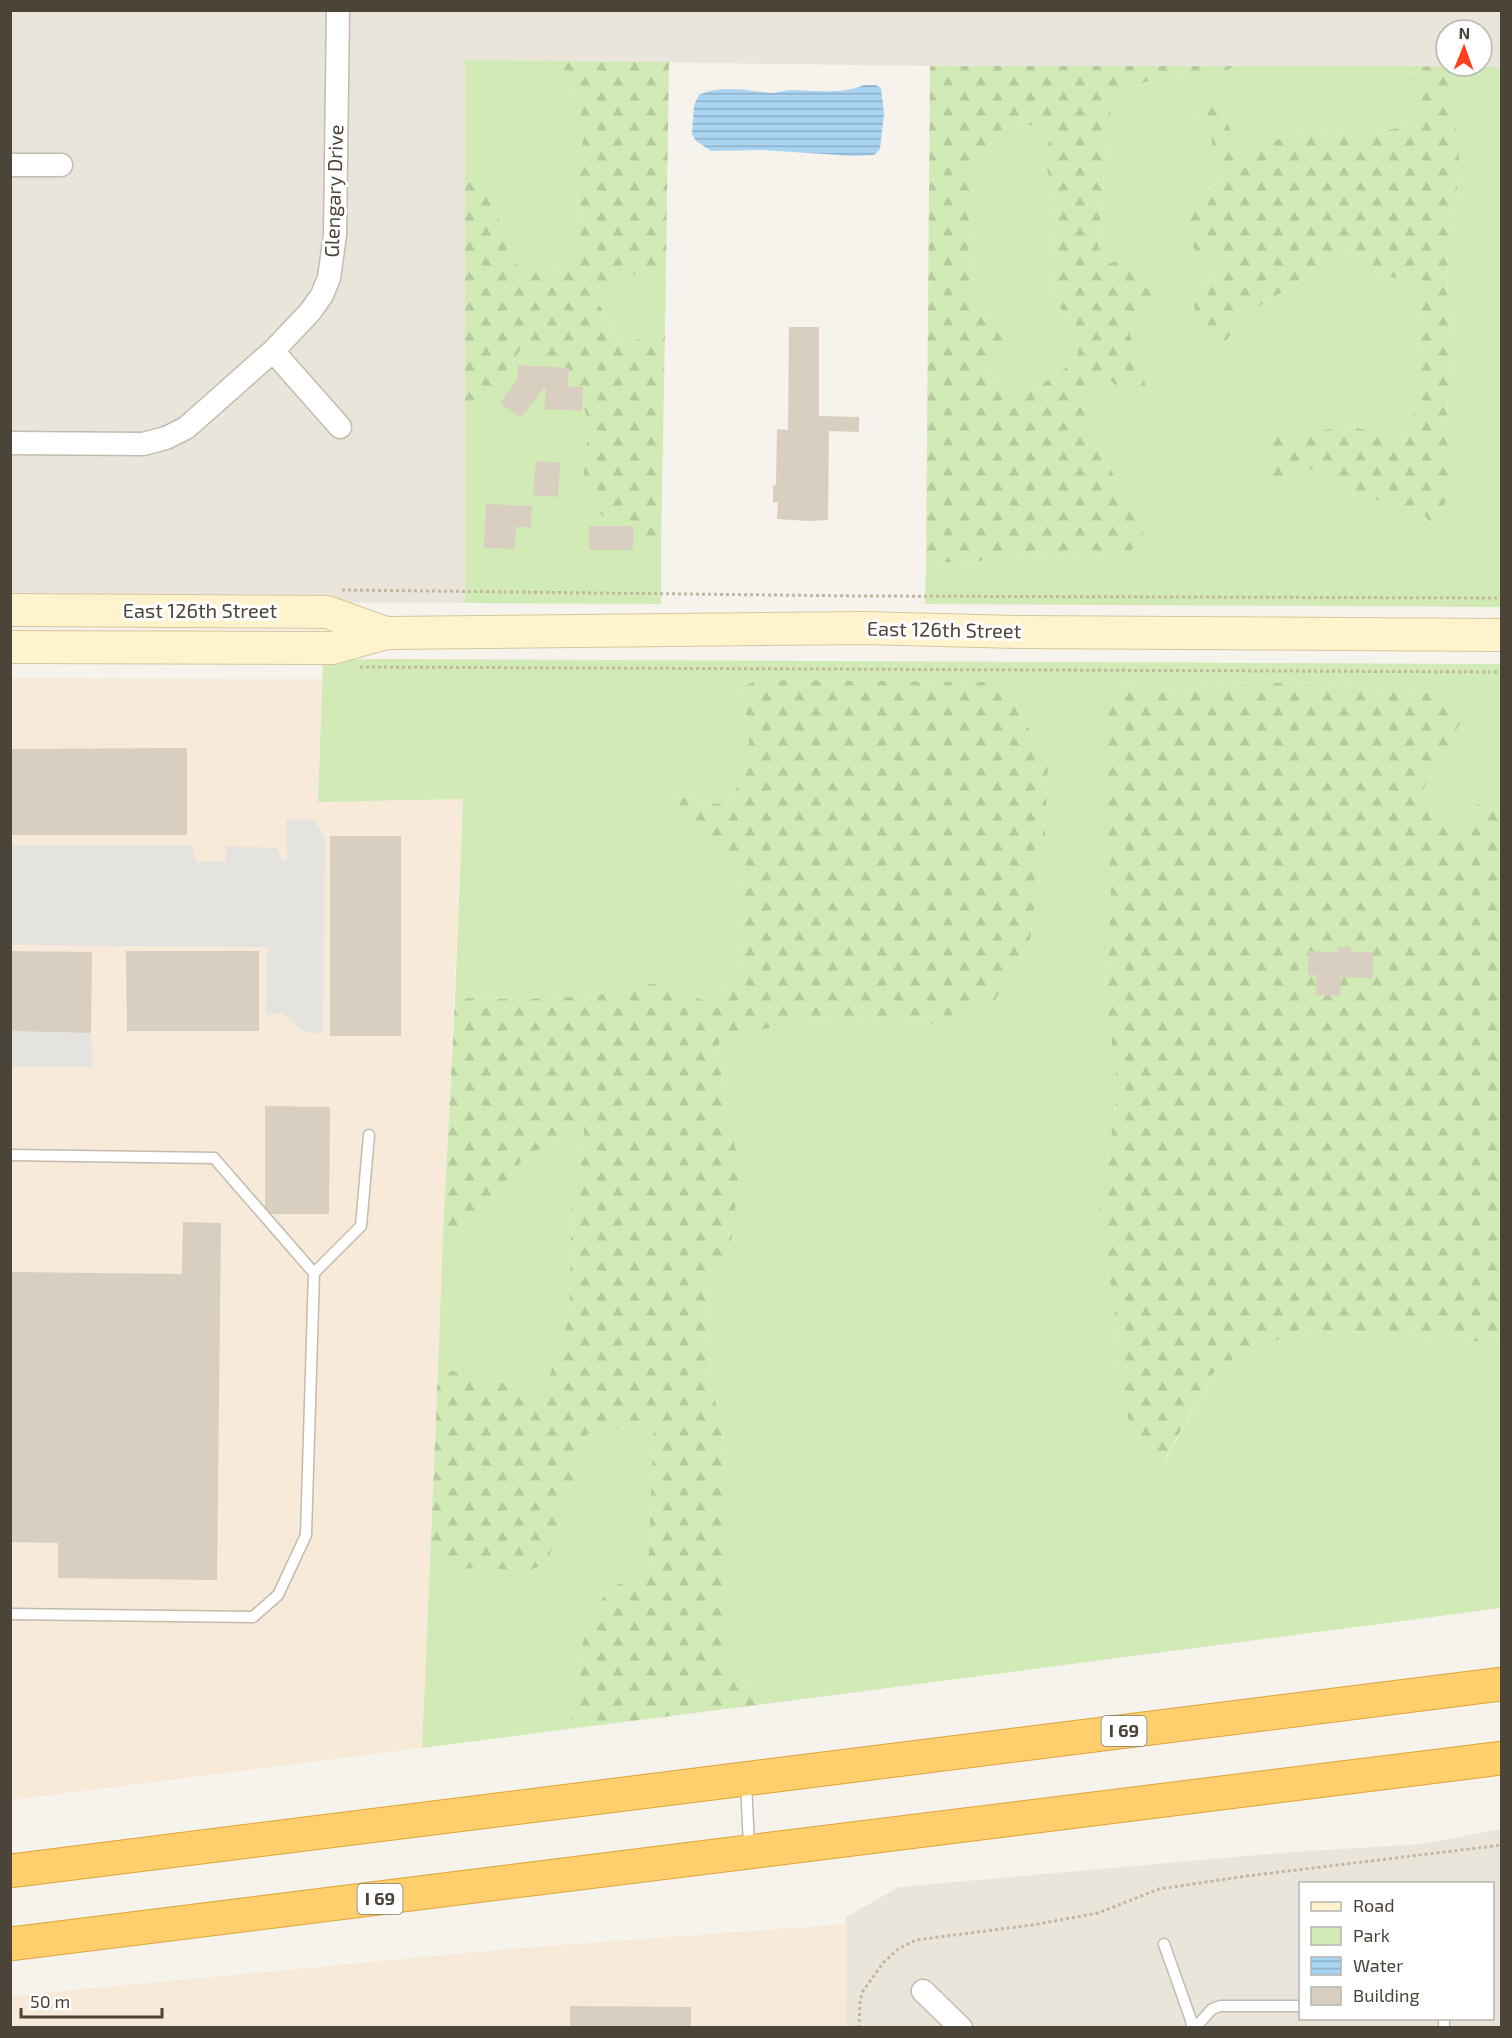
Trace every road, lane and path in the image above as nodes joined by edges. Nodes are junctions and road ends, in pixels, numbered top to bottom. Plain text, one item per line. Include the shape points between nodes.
1 (338, 10) edge
2 (10, 165) edge
3 (61, 165) dead end
4 (273, 351) junction
5 (340, 426) dead end
6 (10, 443) edge
7 (337, 590) dead end
8 (1502, 598) edge
9 (10, 610) edge
10 (386, 633) junction
11 (1502, 635) edge
12 (10, 646) edge
13 (352, 667) dead end
14 (1502, 672) edge
15 (369, 1135) dead end
16 (10, 1155) edge
17 (314, 1273) junction
18 (10, 1614) edge
19 (1502, 1684) edge
20 (1502, 1758) edge
21 (746, 1779) junction
22 (1502, 1845) edge
23 (749, 1852) junction
24 (10, 1871) edge
25 (10, 1944) edge
26 (1164, 1944) dead end
27 (923, 1991) dead end
28 (1299, 2006) edge
29 (859, 2028) edge
30 (961, 2028) edge
31 (1193, 2028) edge

1 - 4 street, Glengary Drive via 335,235 329,278 310,312
2 - 3 street
4 - 5 street
4 - 6 street, Glengary Drive via 186,428 165,438 143,444
7 - 8 path
9 - 10 main road, East 126th Street via 327,612
10 - 11 main road, East 126th Street via 864,628
10 - 12 main road, East 126th Street via 332,648
13 - 14 path
15 - 17 lane via 361,1226
16 - 17 lane via 214,1158
17 - 18 lane via 306,1535 278,1595 253,1617
19 - 21 highway, I 69
20 - 23 highway, I 69
21 - 23 lane
21 - 24 highway, I 69
22 - 29 path via 1159,1888 1098,1913 916,1940 883,1963 863,1991
23 - 25 highway, I 69
26 - 31 lane
27 - 30 street
28 - 31 lane via 1220,2006

